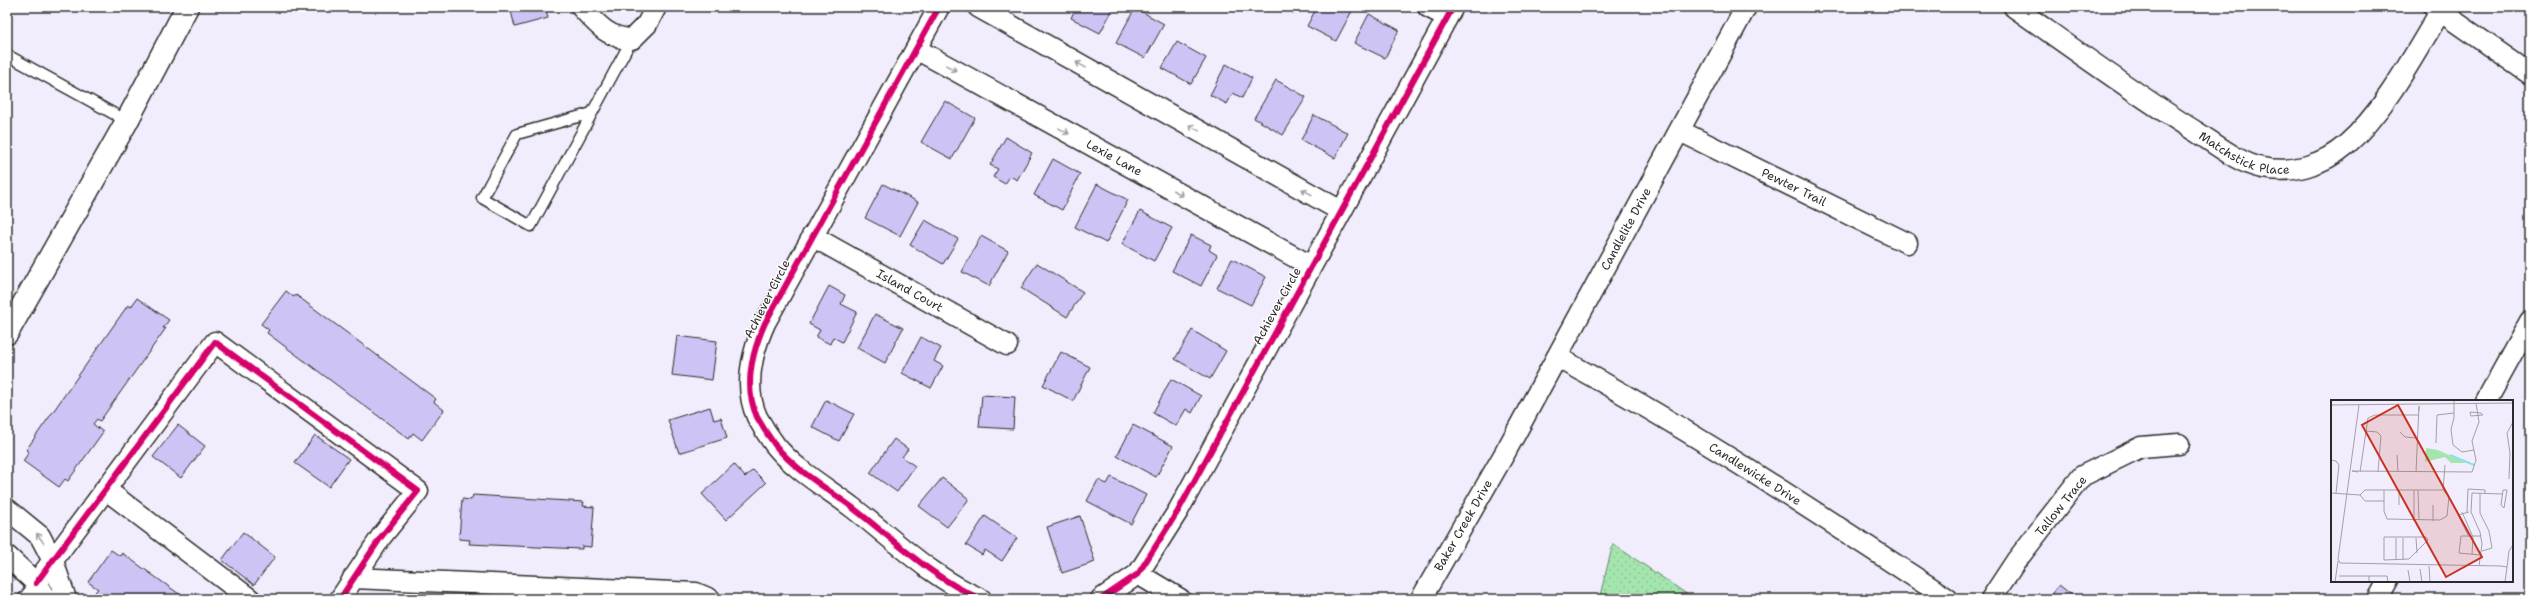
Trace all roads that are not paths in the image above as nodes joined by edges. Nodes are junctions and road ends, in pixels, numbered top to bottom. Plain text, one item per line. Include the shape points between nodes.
1 (187, 7) edge
2 (581, 7) edge
3 (656, 7) edge
4 (939, 7) edge
5 (978, 7) edge
6 (1428, 7) edge
7 (1746, 7) edge
8 (2014, 7) edge
9 (2437, 9) edge
10 (1450, 12) edge
11 (632, 39) junction
12 (916, 50) junction
13 (7, 55) edge
14 (2530, 74) edge
15 (592, 113) junction
16 (127, 121) junction
17 (1680, 131) junction
18 (1341, 211) junction
19 (812, 236) junction
20 (1907, 243) dead end
21 (1311, 266) junction
22 (2530, 321) edge
23 (7, 332) edge
24 (1007, 345) dead end
25 (1557, 357) junction
26 (2487, 400) edge
27 (2180, 444) dead end
28 (1506, 451) joint
29 (105, 489) junction
30 (7, 509) edge
31 (7, 556) edge
32 (53, 560) junction
33 (1138, 574) junction
34 (353, 578) junction
35 (2387, 582) edge
36 (41, 591) edge
37 (23, 599) edge
38 (66, 599) edge
39 (250, 599) edge
40 (340, 599) edge
41 (710, 599) edge
42 (981, 599) edge
43 (1101, 599) edge
44 (1180, 599) edge
45 (1421, 599) edge
46 (1948, 599) edge
47 (1991, 599) edge
48 (2378, 599) edge

1 - 16 main road
2 - 11 street via 603,30 619,39
3 - 11 street via 647,24
4 - 12 street, Achiever Circle
18 -> 5 street
6 - 10 street
7 - 17 street, Candlelite Drive
8 - 9 street, Matchstick Place via 2167,114 2235,157 2276,170 2307,166 2346,145 2366,123 2402,74
9 - 14 street
10 - 18 street, Achiever Circle
11 - 15 lane
12 - 19 street, Achiever Circle
12 -> 21 street, Lexie Lane
13 - 16 lane
15 - 15 lane via 531,226 482,198 518,134
16 - 23 main road
17 - 20 street, Pewter Trail
17 - 25 street, Candlelite Drive
18 - 21 street, Achiever Circle
19 - 24 street, Island Court
19 - 42 street, Achiever Circle via 754,348 750,368 757,416 776,445 802,471 935,572
21 - 33 street, Achiever Circle via 1178,511
22 - 26 street
25 - 28 street, Candlelite Drive
25 - 46 street, Candlewicke Drive via 1755,473
27 - 47 street, Tallow Trace via 2142,447 2082,476 2016,561
28 - 45 street, Baker Creek Drive
29 - 32 street
29 - 34 street via 215,342 418,491 381,537
29 - 39 street
32 -> 30 street via 40,536
31 - 36 street
32 - 36 street
32 - 38 street
33 - 43 street, Achiever Circle
33 - 44 street
34 - 40 street
34 - 41 street via 696,593
35 - 48 street
36 - 37 lane

